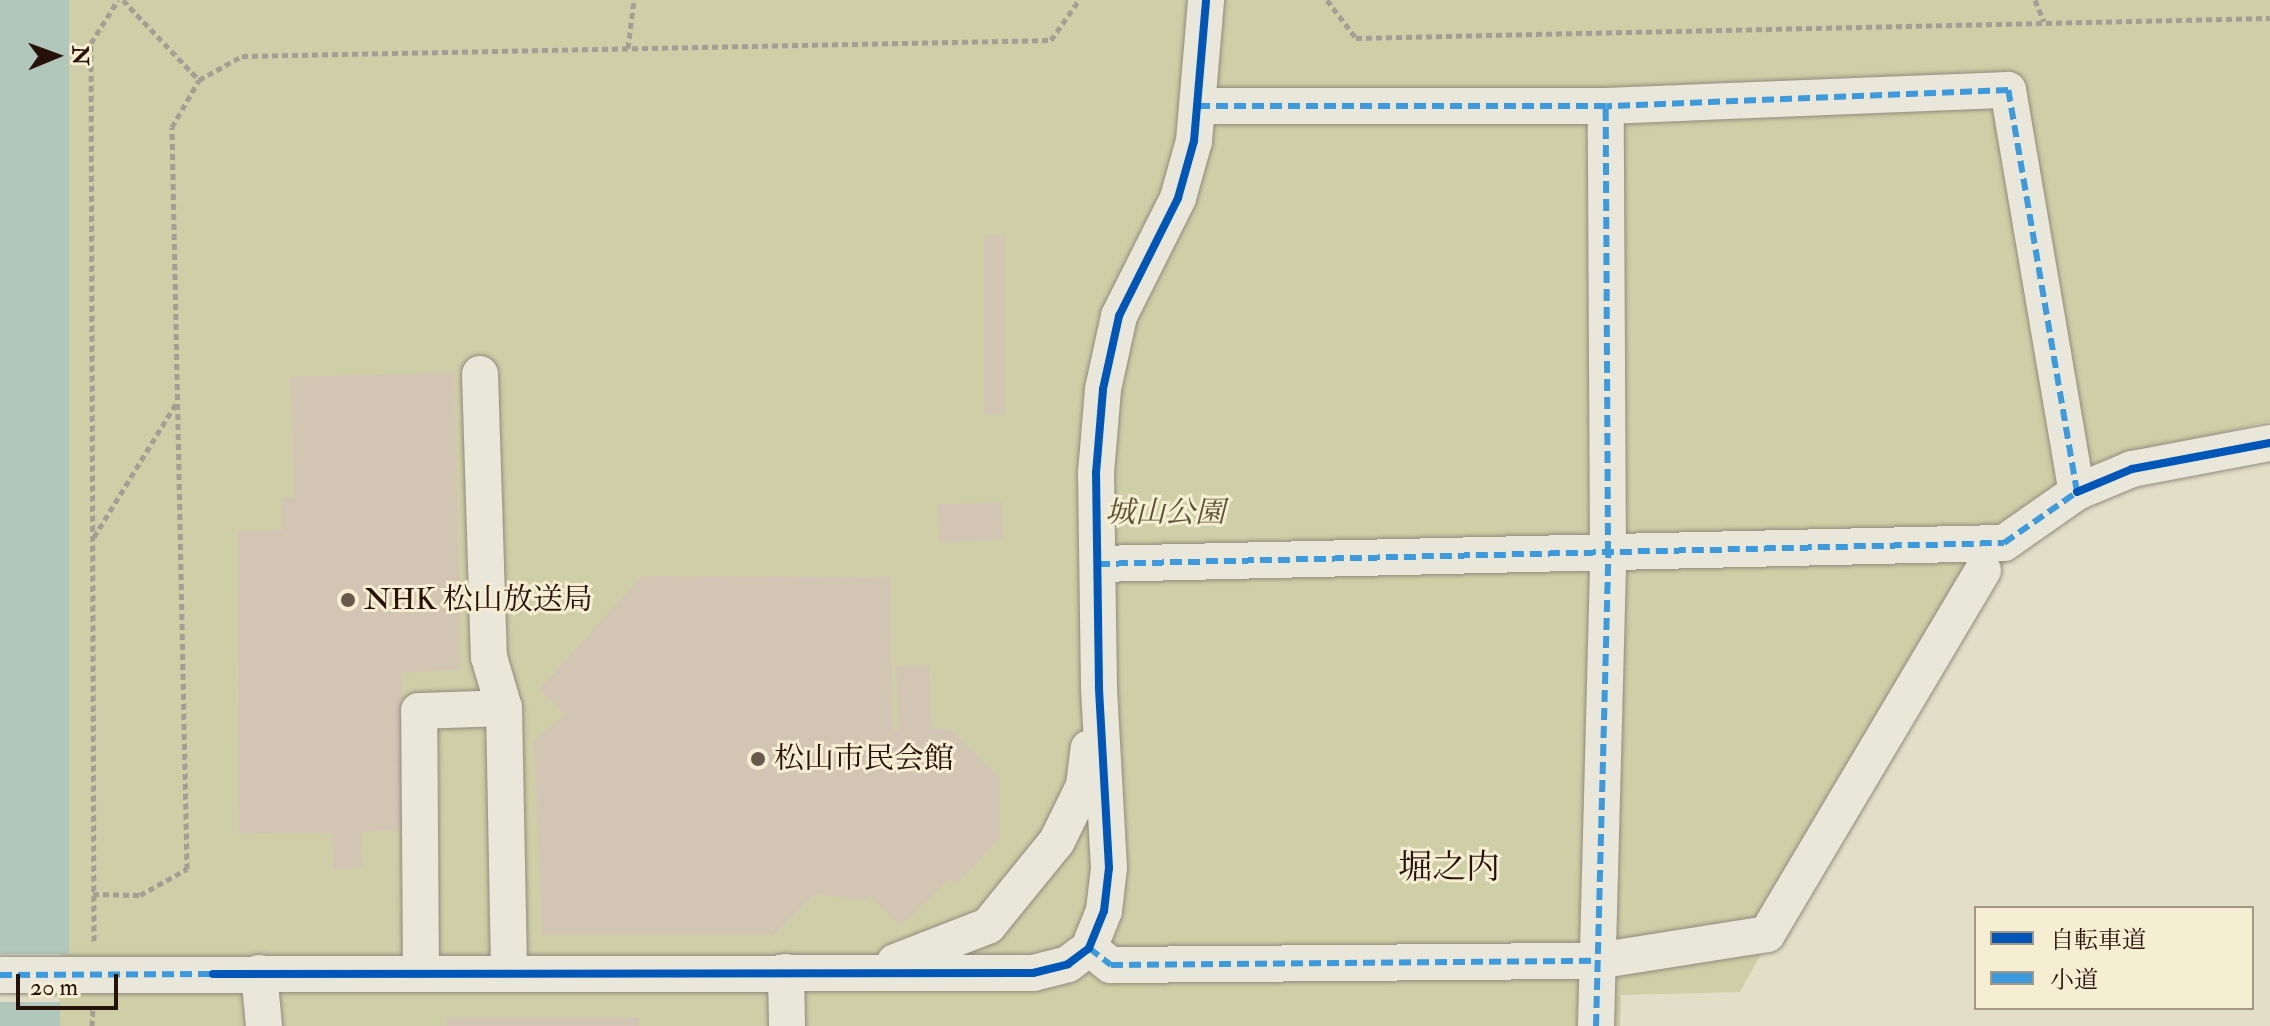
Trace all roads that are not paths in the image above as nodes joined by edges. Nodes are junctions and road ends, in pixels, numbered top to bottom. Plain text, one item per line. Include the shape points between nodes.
1 (1206, 0) edge
2 (1199, 106) junction
3 (1606, 106) junction
4 (480, 374) dead end
5 (2270, 443) edge
6 (2077, 492) junction
7 (1608, 553) junction
8 (1098, 564) junction
9 (1983, 570) dead end
10 (1099, 687) junction
11 (504, 708) junction
12 (988, 926) junction
13 (1089, 948) junction
14 (1597, 961) junction
15 (867, 971) junction
16 (421, 972) junction
17 (509, 972) junction
18 (786, 972) junction
19 (259, 973) junction
20 (1033, 973) junction
21 (0, 975) edge
22 (264, 1026) edge
23 (787, 1026) edge
24 (1596, 1026) edge

1 - 2 street
2 - 3 street
2 - 8 street via 1178,198 1119,316 1106,374 1096,473
3 - 6 street via 2008,90
3 - 7 street
4 - 11 street via 489,657
5 - 6 street via 2132,469
6 - 7 street via 2004,543
7 - 8 street
7 - 14 street
8 - 10 street
9 - 14 street via 1767,934
10 - 12 street via 1084,786 1057,841
10 - 13 street via 1109,868 1104,911
11 - 16 street via 419,711
11 - 17 street
12 - 15 street
12 - 20 street via 995,954 1005,965
13 - 14 street via 1111,965
13 - 20 street via 1068,964
14 - 24 street
15 - 18 street
15 - 20 street
16 - 17 street
16 - 19 street
17 - 18 street
18 - 23 street
19 - 21 street
19 - 22 street

